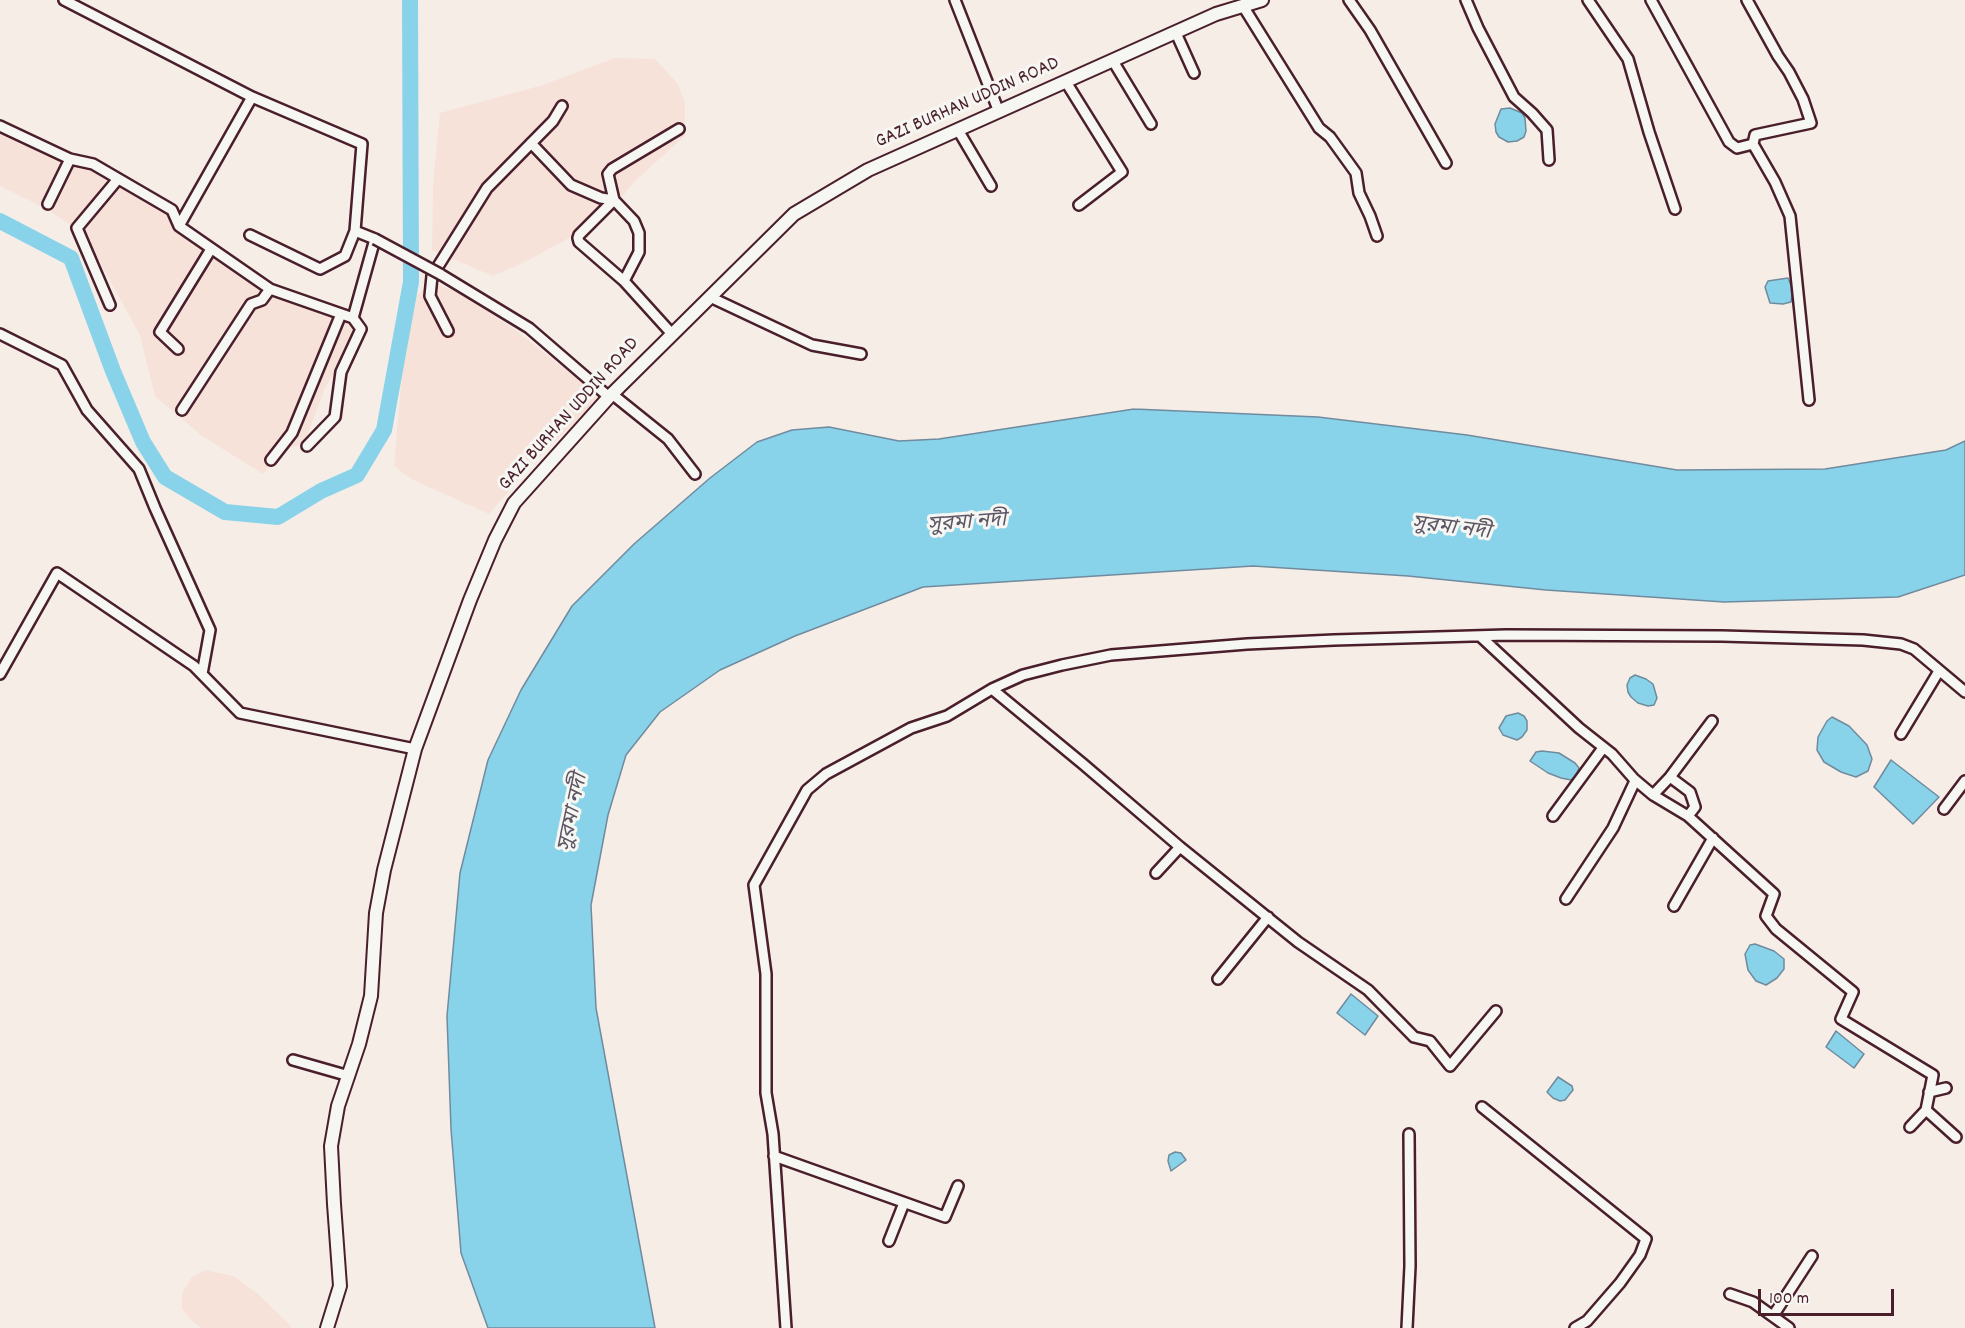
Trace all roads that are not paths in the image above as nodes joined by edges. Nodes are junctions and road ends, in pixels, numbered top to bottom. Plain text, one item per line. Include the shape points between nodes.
1 (64, 0) edge
2 (955, 0) edge
3 (1262, 0) edge
4 (1349, 0) edge
5 (1466, 0) edge
6 (1588, 0) edge
7 (1651, 0) edge
8 (1747, 0) edge
9 (1243, 6) junction
10 (1176, 33) junction
11 (1113, 61) junction
12 (1194, 73) dead end
13 (1066, 82) junction
14 (252, 97) junction
15 (562, 106) dead end
16 (999, 112) junction
17 (1151, 124) dead end
18 (0, 126) edge
19 (679, 129) dead end
20 (958, 130) junction
21 (531, 143) junction
22 (1753, 144) junction
23 (70, 159) junction
24 (1549, 160) dead end
25 (1446, 163) dead end
26 (118, 179) junction
27 (991, 186) dead end
28 (614, 200) junction
29 (48, 204) dead end
30 (1079, 205) dead end
31 (1675, 209) dead end
32 (179, 226) junction
33 (355, 231) junction
34 (250, 235) dead end
35 (1377, 236) dead end
36 (375, 239) junction
37 (211, 249) junction
38 (624, 281) junction
39 (270, 289) junction
40 (710, 297) junction
41 (110, 305) dead end
42 (341, 314) junction
43 (353, 318) junction
44 (448, 331) dead end
45 (0, 334) edge
46 (672, 334) junction
47 (178, 349) dead end
48 (861, 354) dead end
49 (611, 396) junction
50 (1809, 400) dead end
51 (182, 410) dead end
52 (307, 446) dead end
53 (271, 460) dead end
54 (695, 474) dead end
55 (1480, 636) junction
56 (1939, 671) junction
57 (0, 674) edge
58 (202, 674) junction
59 (992, 689) junction
60 (1965, 692) edge
61 (1712, 721) dead end
62 (1901, 734) dead end
63 (1604, 748) junction
64 (415, 749) junction
65 (1670, 777) junction
66 (1635, 781) junction
67 (1965, 781) edge
68 (1653, 795) junction
69 (1944, 809) dead end
70 (1553, 816) dead end
71 (1688, 816) junction
72 (1713, 838) junction
73 (1180, 847) junction
74 (1156, 873) dead end
75 (1566, 899) dead end
76 (1674, 906) dead end
77 (1268, 917) junction
78 (1218, 979) dead end
79 (1497, 1011) dead end
80 (293, 1060) dead end
81 (349, 1076) junction
82 (1946, 1088) dead end
83 (1929, 1092) junction
84 (1482, 1107) dead end
85 (1926, 1110) junction
86 (1910, 1127) dead end
87 (1409, 1134) dead end
88 (1956, 1137) dead end
89 (774, 1156) junction
90 (958, 1186) dead end
91 (904, 1203) junction
92 (889, 1241) dead end
93 (1812, 1256) dead end
94 (1730, 1293) dead end
95 (1773, 1316) junction
96 (327, 1328) edge
97 (786, 1328) edge
98 (1407, 1328) edge
99 (1575, 1328) edge
100 (1789, 1328) edge

1 - 14 street
2 - 16 street
3 - 9 street, GAZI BURHAN UDDIN ROAD
4 - 25 street
5 - 24 street via 1514,97 1547,130
6 - 31 street via 1628,59
7 - 22 street via 1729,142 1737,148
8 - 22 street via 1789,72 1811,123 1755,135
9 - 10 street, GAZI BURHAN UDDIN ROAD
9 - 35 street via 1319,128 1356,173 1359,193
10 - 11 street, GAZI BURHAN UDDIN ROAD
10 - 12 street
11 - 13 street, GAZI BURHAN UDDIN ROAD
11 - 17 street
13 - 16 street, GAZI BURHAN UDDIN ROAD
13 - 30 street via 1122,172
14 - 32 street
14 - 33 street via 362,144
15 - 21 street
16 - 20 street, GAZI BURHAN UDDIN ROAD
18 - 23 street
19 - 28 street via 612,169 608,174
20 - 27 street
20 - 40 street, GAZI BURHAN UDDIN ROAD via 868,170 794,214
21 - 28 street via 571,185
21 - 44 street via 487,188 432,276 430,296
22 - 50 street via 1790,216
23 - 26 street via 93,164
23 - 29 street
26 - 32 street via 172,210
26 - 41 street via 77,228
28 - 38 street via 634,221 639,233 639,252
28 - 38 street via 578,238
32 - 37 street
33 - 34 street via 345,256 320,269
33 - 36 street
36 - 43 street
36 - 49 street, bridge via 529,328
37 - 39 street
37 - 47 street via 160,332
38 - 46 street
39 - 42 street
39 - 51 street via 262,300 251,304
40 - 46 street, GAZI BURHAN UDDIN ROAD
40 - 48 street via 813,345
42 - 43 street
42 - 53 street via 292,433
43 - 52 street via 361,329 340,372 335,417
45 - 58 street via 62,364 87,410 139,468 210,630
46 - 49 street, GAZI BURHAN UDDIN ROAD
49 - 54 street via 668,439
49 - 64 street, GAZI BURHAN UDDIN ROAD via 514,503 470,600
55 - 56 street via 1863,640 1908,646
55 - 59 street via 1268,643 1111,655 1023,675
55 - 63 street
56 - 60 street
56 - 62 street
57 - 58 street via 57,573
58 - 64 street via 240,713
59 - 73 street
59 - 89 street via 947,716 911,728 826,774 807,790 754,885 766,974 766,1094
61 - 65 street
63 - 66 street
63 - 70 street
64 - 81 street, GAZI BURHAN UDDIN ROAD via 384,870 376,913 371,996
65 - 68 street
65 - 71 street via 1690,792 1695,807
66 - 68 street
66 - 75 street via 1613,828
67 - 69 street
68 - 71 street
71 - 72 street
72 - 76 street
72 - 83 street via 1774,894 1766,916 1776,929 1853,992 1841,1019 1933,1075
73 - 74 street
73 - 77 street
77 - 78 street
77 - 79 street via 1368,990 1414,1037 1430,1041 1450,1066
80 - 81 street
81 - 96 street, GAZI BURHAN UDDIN ROAD via 338,1106 331,1146 340,1286
82 - 83 street
83 - 85 street
84 - 99 street via 1646,1239 1620,1283 1587,1321
85 - 86 street
85 - 88 street
87 - 98 street
89 - 91 street
89 - 97 street
90 - 91 street via 945,1217
91 - 92 street
93 - 95 street
94 - 95 street
95 - 100 street

